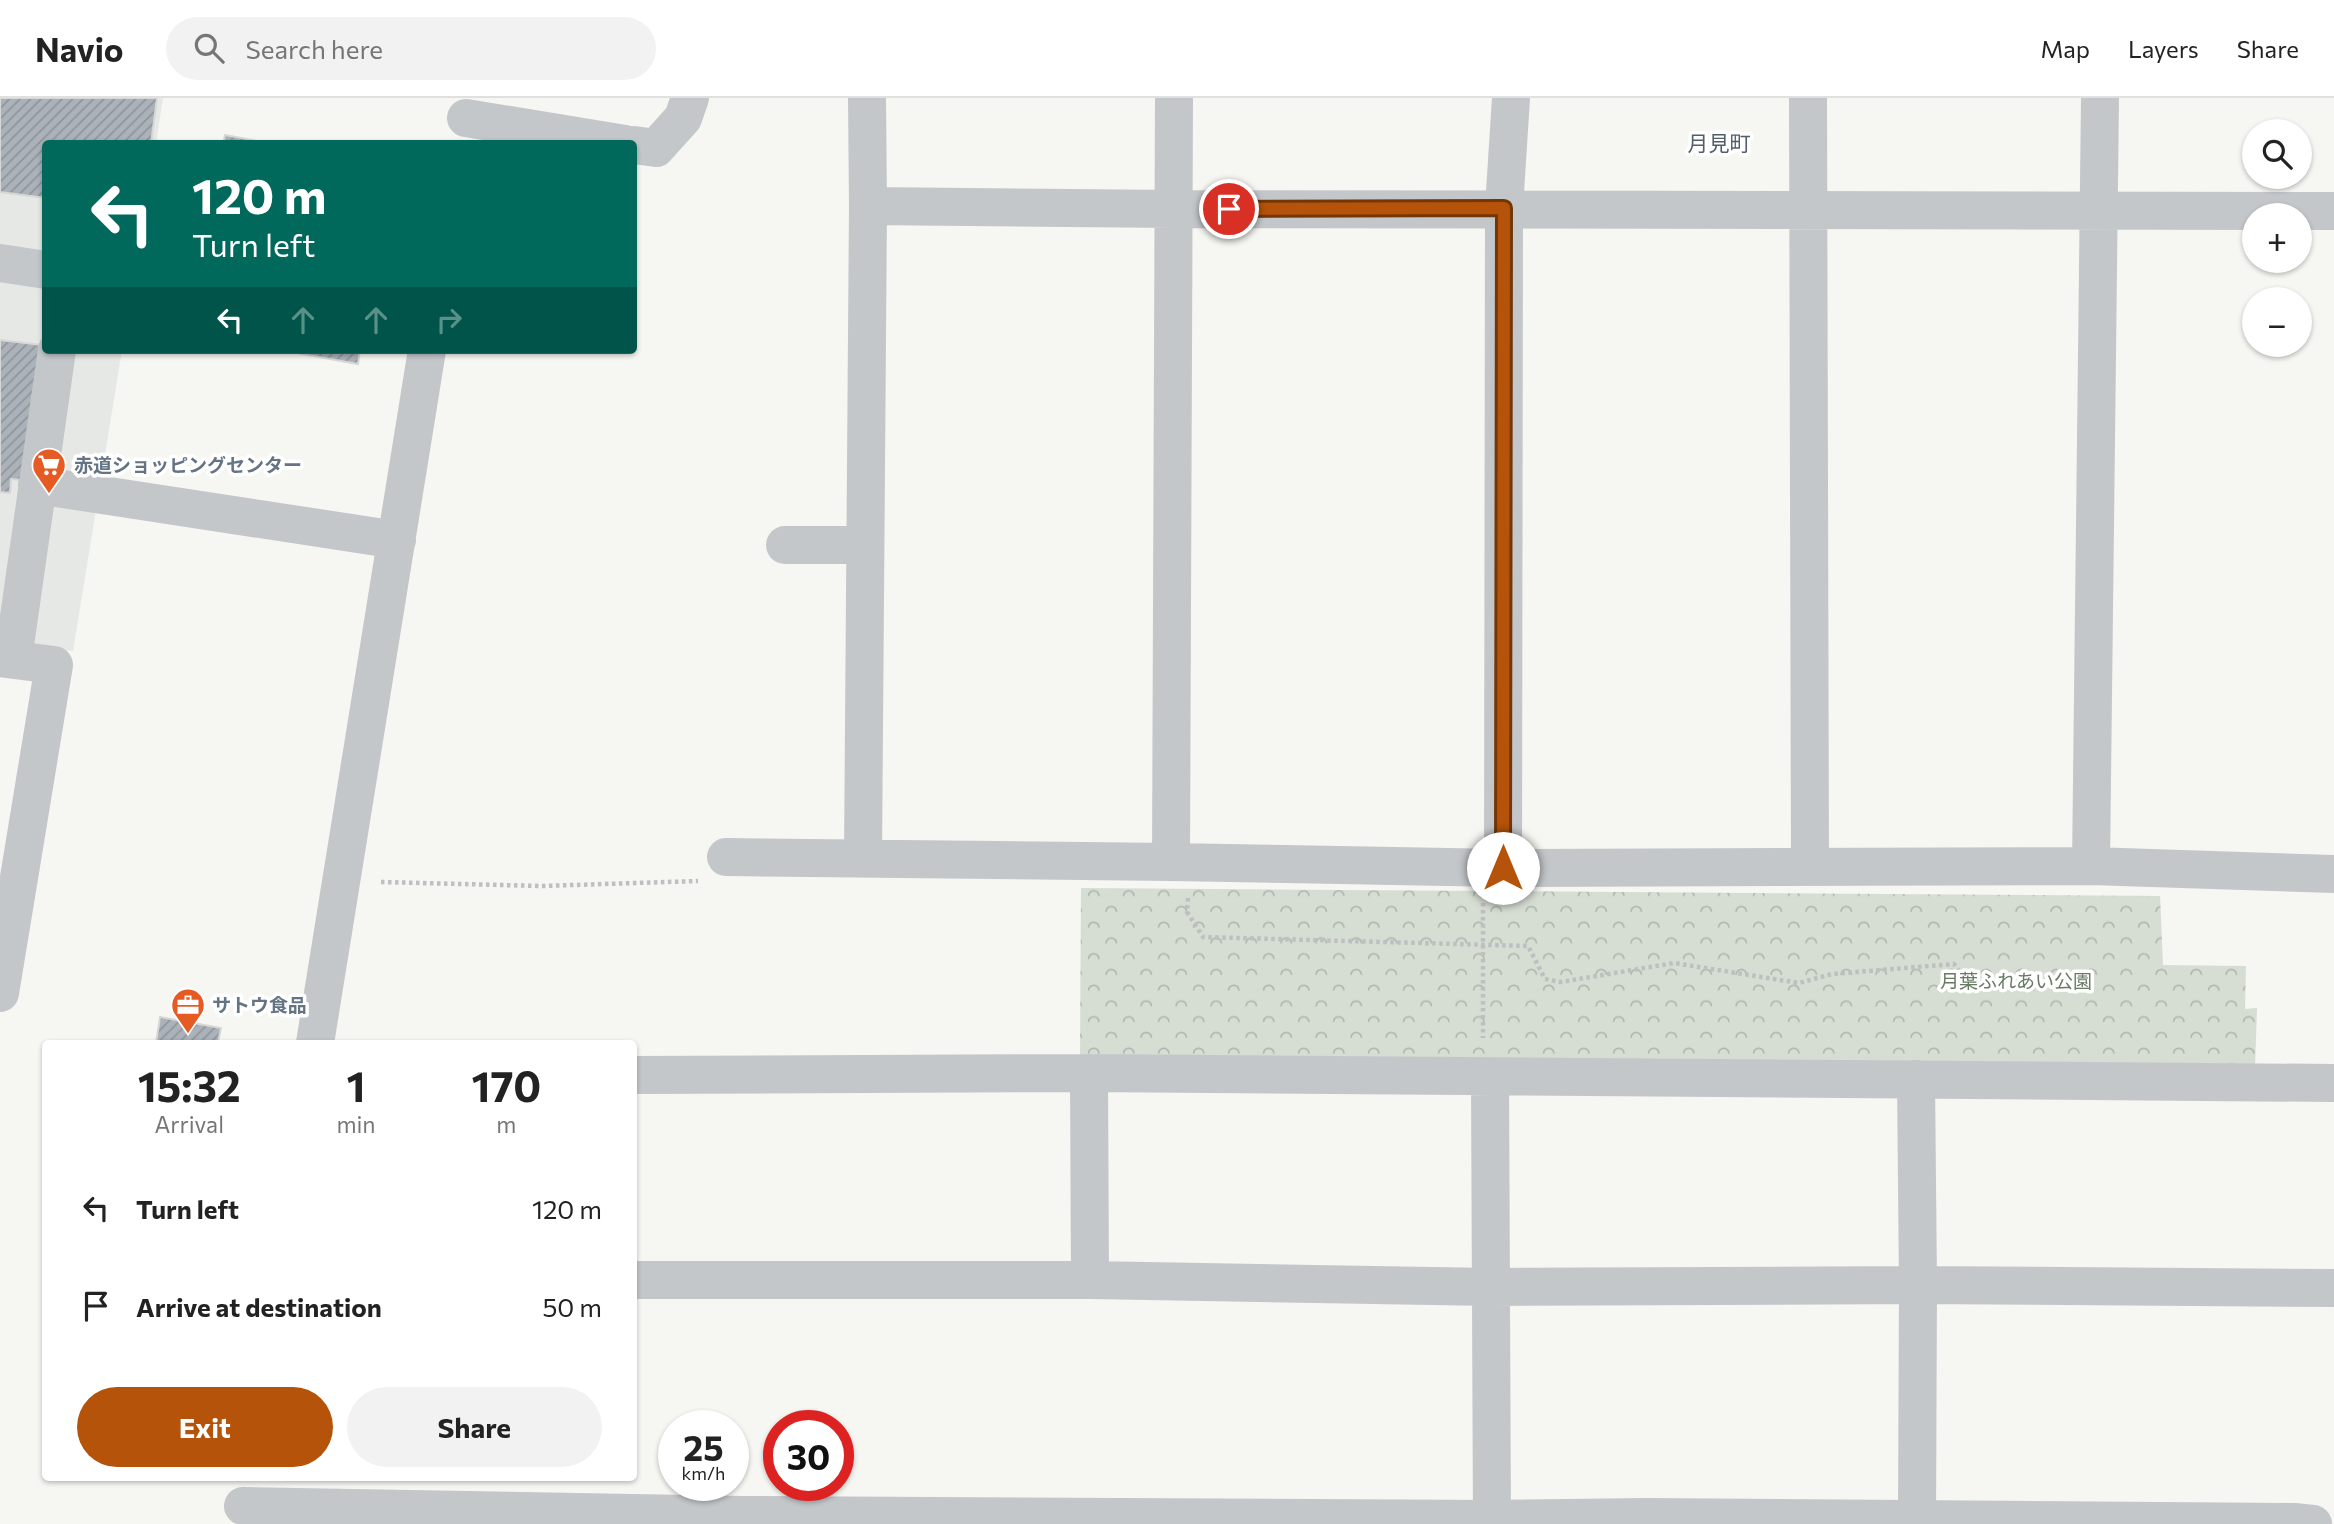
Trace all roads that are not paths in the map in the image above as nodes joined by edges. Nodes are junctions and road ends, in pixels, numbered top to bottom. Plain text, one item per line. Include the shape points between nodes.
1 (690, 98) edge
2 (867, 98) edge
3 (1174, 98) edge
4 (1511, 98) edge
5 (1808, 98) edge
6 (2100, 98) edge
7 (466, 120) edge
8 (598, 140) edge
9 (637, 145) edge
10 (868, 206) junction
11 (1504, 208) junction
12 (1174, 209) junction
13 (2099, 209) junction
14 (1808, 211) junction
15 (2334, 211) edge
16 (0, 263) edge
17 (42, 269) edge
18 (56, 354) edge
19 (426, 354) edge
20 (37, 485) junction
21 (397, 540) junction
22 (785, 545) dead end
23 (865, 545) junction
24 (6, 659) edge
25 (14, 820) edge
26 (726, 857) road end
27 (863, 858) junction
28 (1180, 862) junction
29 (1811, 866) junction
30 (2091, 866) junction
31 (1493, 868) junction
32 (2334, 874) edge
33 (0, 993) edge
34 (315, 1040) edge
35 (1089, 1073) junction
36 (637, 1075) edge
37 (1487, 1077) junction
38 (1916, 1079) junction
39 (2334, 1083) edge
40 (637, 1280) edge
41 (1090, 1280) junction
42 (1918, 1285) junction
43 (1491, 1287) junction
44 (2334, 1288) edge
45 (243, 1502) edge
46 (1917, 1519) junction
47 (981, 1520) edge
48 (1492, 1521) edge
49 (2313, 1524) edge

1 - 9 street via 683,118 656,148
2 - 10 street
3 - 12 street
4 - 11 street
5 - 14 street
6 - 13 street
7 - 8 street
10 - 12 street
10 - 23 street
11 - 12 street
11 - 14 street
11 - 31 street
12 - 28 street
13 - 14 street
13 - 15 street
13 - 30 street
14 - 29 street
16 - 17 street
18 - 20 street
19 - 21 street
20 - 21 street
20 - 24 street
21 - 34 street
22 - 23 street
23 - 27 street
24 - 25 street via 54,664
25 - 33 street
26 - 27 street
27 - 28 street
28 - 31 street
29 - 30 street
29 - 31 street
30 - 32 street
35 - 36 street
35 - 37 street
35 - 41 street
37 - 38 street
37 - 43 street
38 - 39 street
38 - 42 street
40 - 41 street
41 - 43 street
42 - 43 street
42 - 44 street
42 - 46 street
43 - 48 street
45 - 47 street
46 - 48 street
46 - 49 street
47 - 48 street

